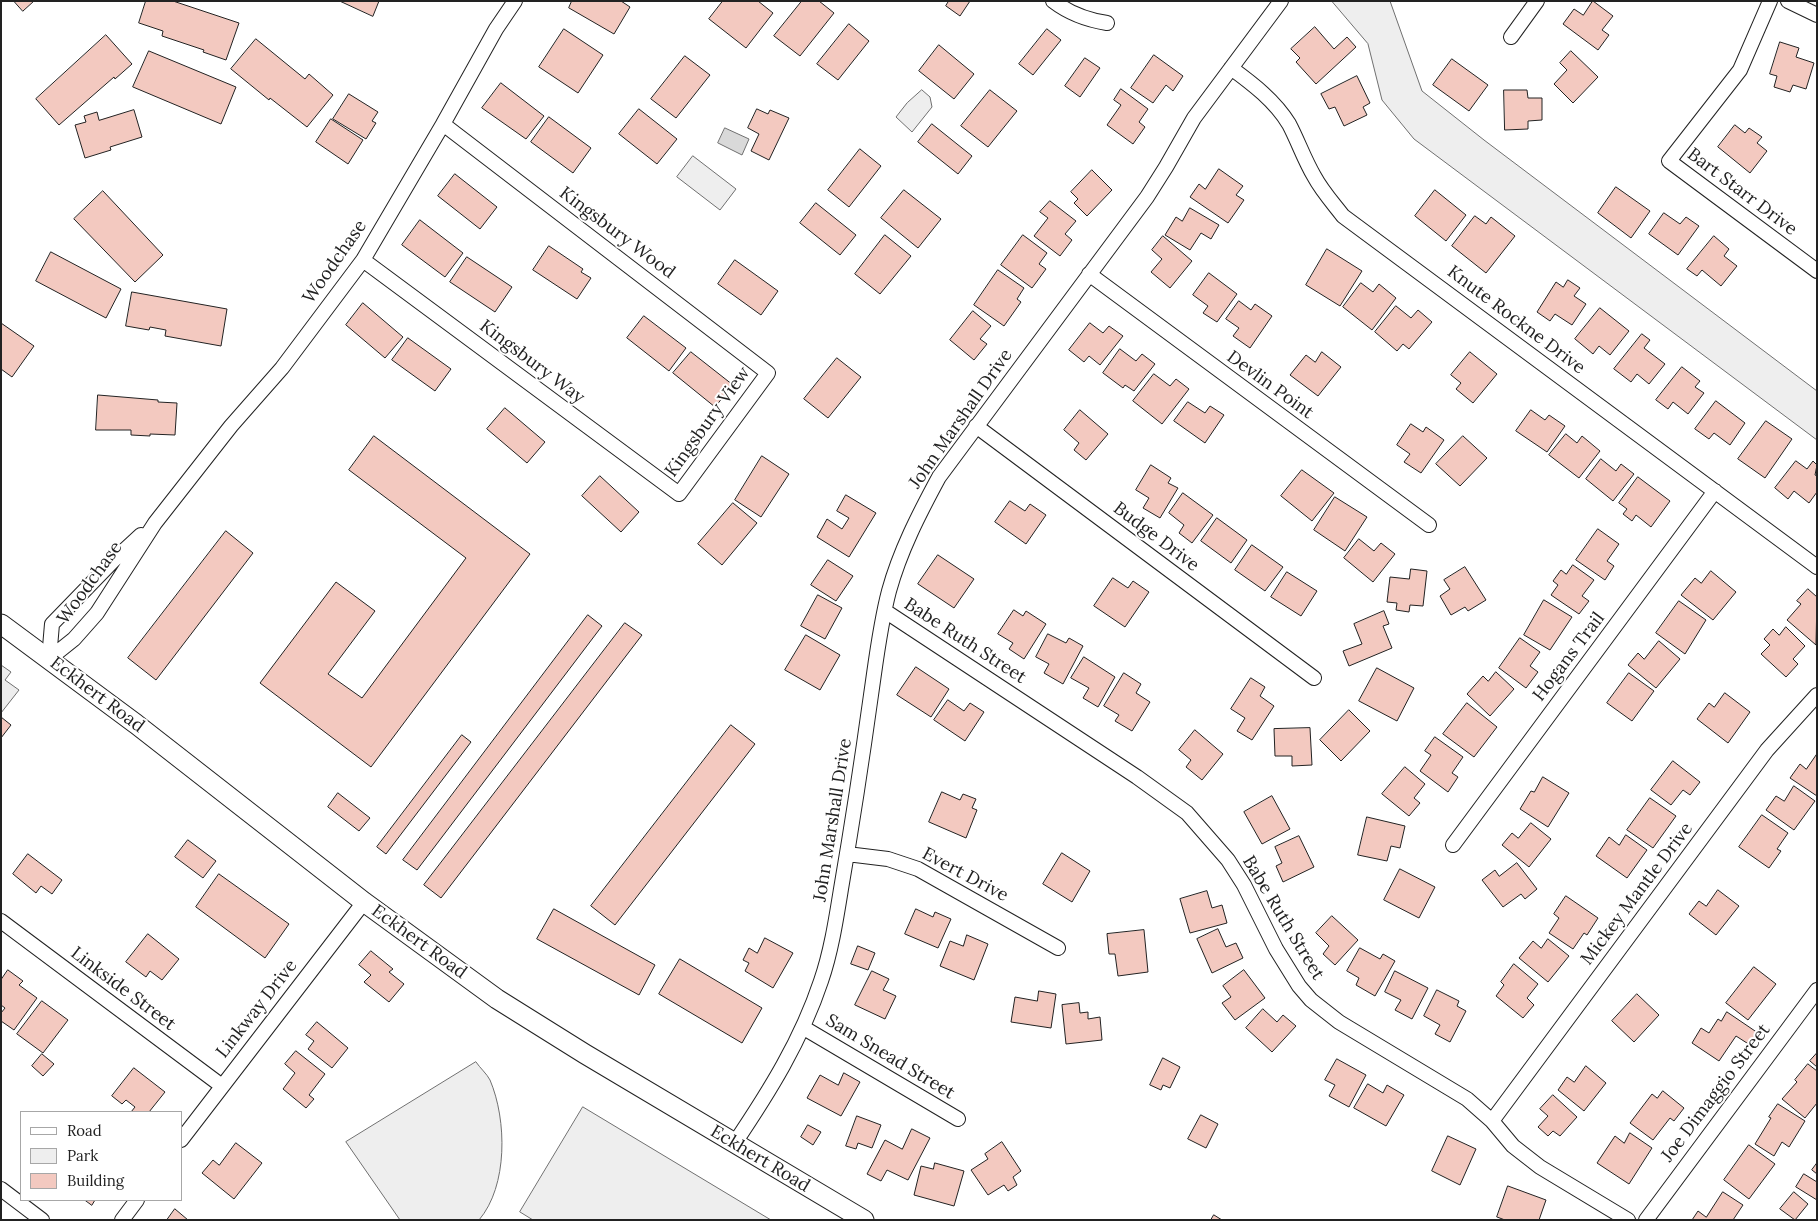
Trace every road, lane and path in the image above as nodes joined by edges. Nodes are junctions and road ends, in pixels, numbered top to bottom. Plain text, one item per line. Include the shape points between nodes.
1 (515, 1) edge
2 (1053, 1) edge
3 (1281, 1) edge
4 (1537, 1) edge
5 (1770, 1) edge
6 (1788, 1) edge
7 (1817, 15) edge
8 (1107, 23) dead end
9 (1511, 37) dead end
10 (1232, 68) junction
11 (443, 124) junction
12 (363, 260) junction
13 (1817, 271) edge
14 (1089, 274) junction
15 (768, 372) joint
16 (976, 426) junction
17 (1715, 491) junction
18 (679, 494) joint
19 (155, 523) junction
20 (1429, 525) dead end
21 (1817, 567) edge
22 (885, 611) junction
23 (1, 624) edge
24 (49, 659) junction
25 (1314, 678) dead end
26 (1817, 695) edge
27 (1453, 845) dead end
28 (847, 854) junction
29 (364, 902) junction
30 (1, 921) edge
31 (1058, 948) dead end
32 (1817, 990) edge
33 (804, 1028) junction
34 (222, 1086) junction
35 (958, 1119) dead end
36 (1492, 1121) junction
37 (182, 1139) edge
38 (734, 1144) junction
39 (1, 1189) edge
40 (135, 1201) edge
41 (42, 1220) edge
42 (122, 1220) edge
43 (864, 1220) edge
44 (1628, 1220) edge
45 (1646, 1220) edge

1 - 11 street, Woodchase
2 - 8 street via 1077,16
3 - 10 street, John Marshall Drive
4 - 9 street
5 - 13 street, Bart Starr Drive via 1740,70 1669,161
6 - 7 street
10 - 14 street, John Marshall Drive via 1194,118 1147,197
10 - 17 street, Knute Rockne Drive via 1258,88 1288,123 1315,178 1344,216
11 - 12 street, Woodchase
11 - 15 street, Kingsbury Wood
12 - 18 street, Kingsbury Way
12 - 19 street, Woodchase via 282,368 231,426
14 - 16 street, John Marshall Drive
14 - 20 street, Devlin Point
15 - 18 street, Kingsbury View
16 - 22 street, John Marshall Drive via 939,478 916,519 902,552
16 - 25 street, Budge Drive
17 - 21 street, Knute Rockne Drive
17 - 27 street, Hogans Trail
19 - 24 street, Woodchase via 97,613
19 - 24 street, Woodchase via 52,624
22 - 28 street, John Marshall Drive
22 - 36 street, Babe Ruth Street via 1187,813 1228,860 1276,949 1311,1000 1339,1022 1466,1099
23 - 24 main road, Eckhert Road
24 - 29 main road, Eckhert Road
26 - 36 street, Mickey Mantle Drive via 1766,750
28 - 31 street, Evert Drive via 888,859 918,869
28 - 33 street, John Marshall Drive via 828,958
29 - 34 street, Linkway Drive
29 - 38 main road, Eckhert Road via 497,999
30 - 34 street, Linkside Street
32 - 45 street, Joe Dimaggio Street
33 - 35 street, Sam Snead Street
33 - 38 street, John Marshall Drive via 765,1098
34 - 37 street, Linkway Drive
36 - 44 street, Babe Ruth Street via 1513,1146 1540,1167
38 - 43 main road, Eckhert Road
39 - 41 street
40 - 42 street

